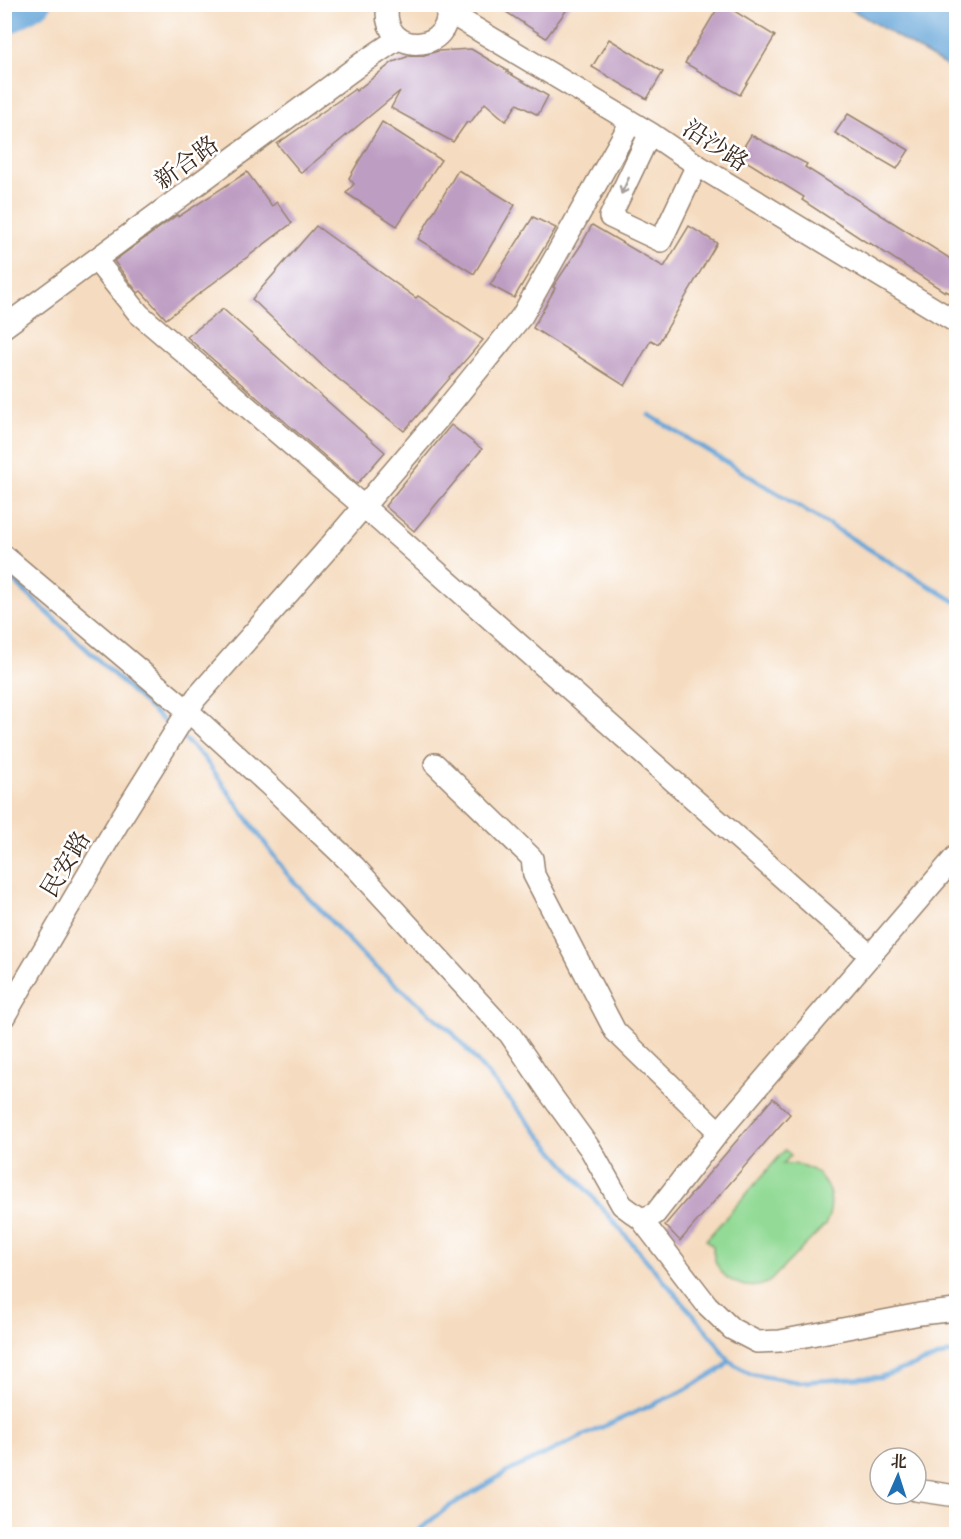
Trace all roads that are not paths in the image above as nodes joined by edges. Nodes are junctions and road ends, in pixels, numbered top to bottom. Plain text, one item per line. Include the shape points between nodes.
1 (388, 4) edge
2 (447, 8) edge
3 (399, 38) junction
4 (631, 122) junction
5 (650, 133) junction
6 (697, 165) junction
7 (96, 260) junction
8 (957, 322) edge
9 (4, 327) edge
10 (363, 507) junction
11 (4, 556) edge
12 (188, 711) junction
13 (435, 764) dead end
14 (957, 856) edge
15 (871, 956) junction
16 (4, 1017) edge
17 (718, 1132) junction
18 (641, 1220) junction
19 (957, 1310) edge
20 (928, 1492) edge
21 (957, 1496) edge

1 - 3 street via 388,23
2 - 3 street via 444,28 436,38 418,44
2 - 4 street, 沿沙路
3 - 7 street, 新合路
4 - 5 street, 沿沙路
4 - 10 street, 民安路 via 522,316
5 - 6 street, 沿沙路
5 -> 6 street via 610,217 661,241
6 - 8 street, 沿沙路
7 - 9 street, 新合路
7 - 10 street via 139,314
10 - 12 street, 民安路
10 - 15 street
11 - 12 street
12 - 16 street, 民安路
12 - 18 street via 355,867 509,1033 591,1150 622,1205
13 - 17 street via 532,858 534,875 615,1031
14 - 15 street
15 - 17 street
17 - 18 street via 655,1214
18 - 19 street via 707,1305 732,1329 757,1342
20 - 21 street

